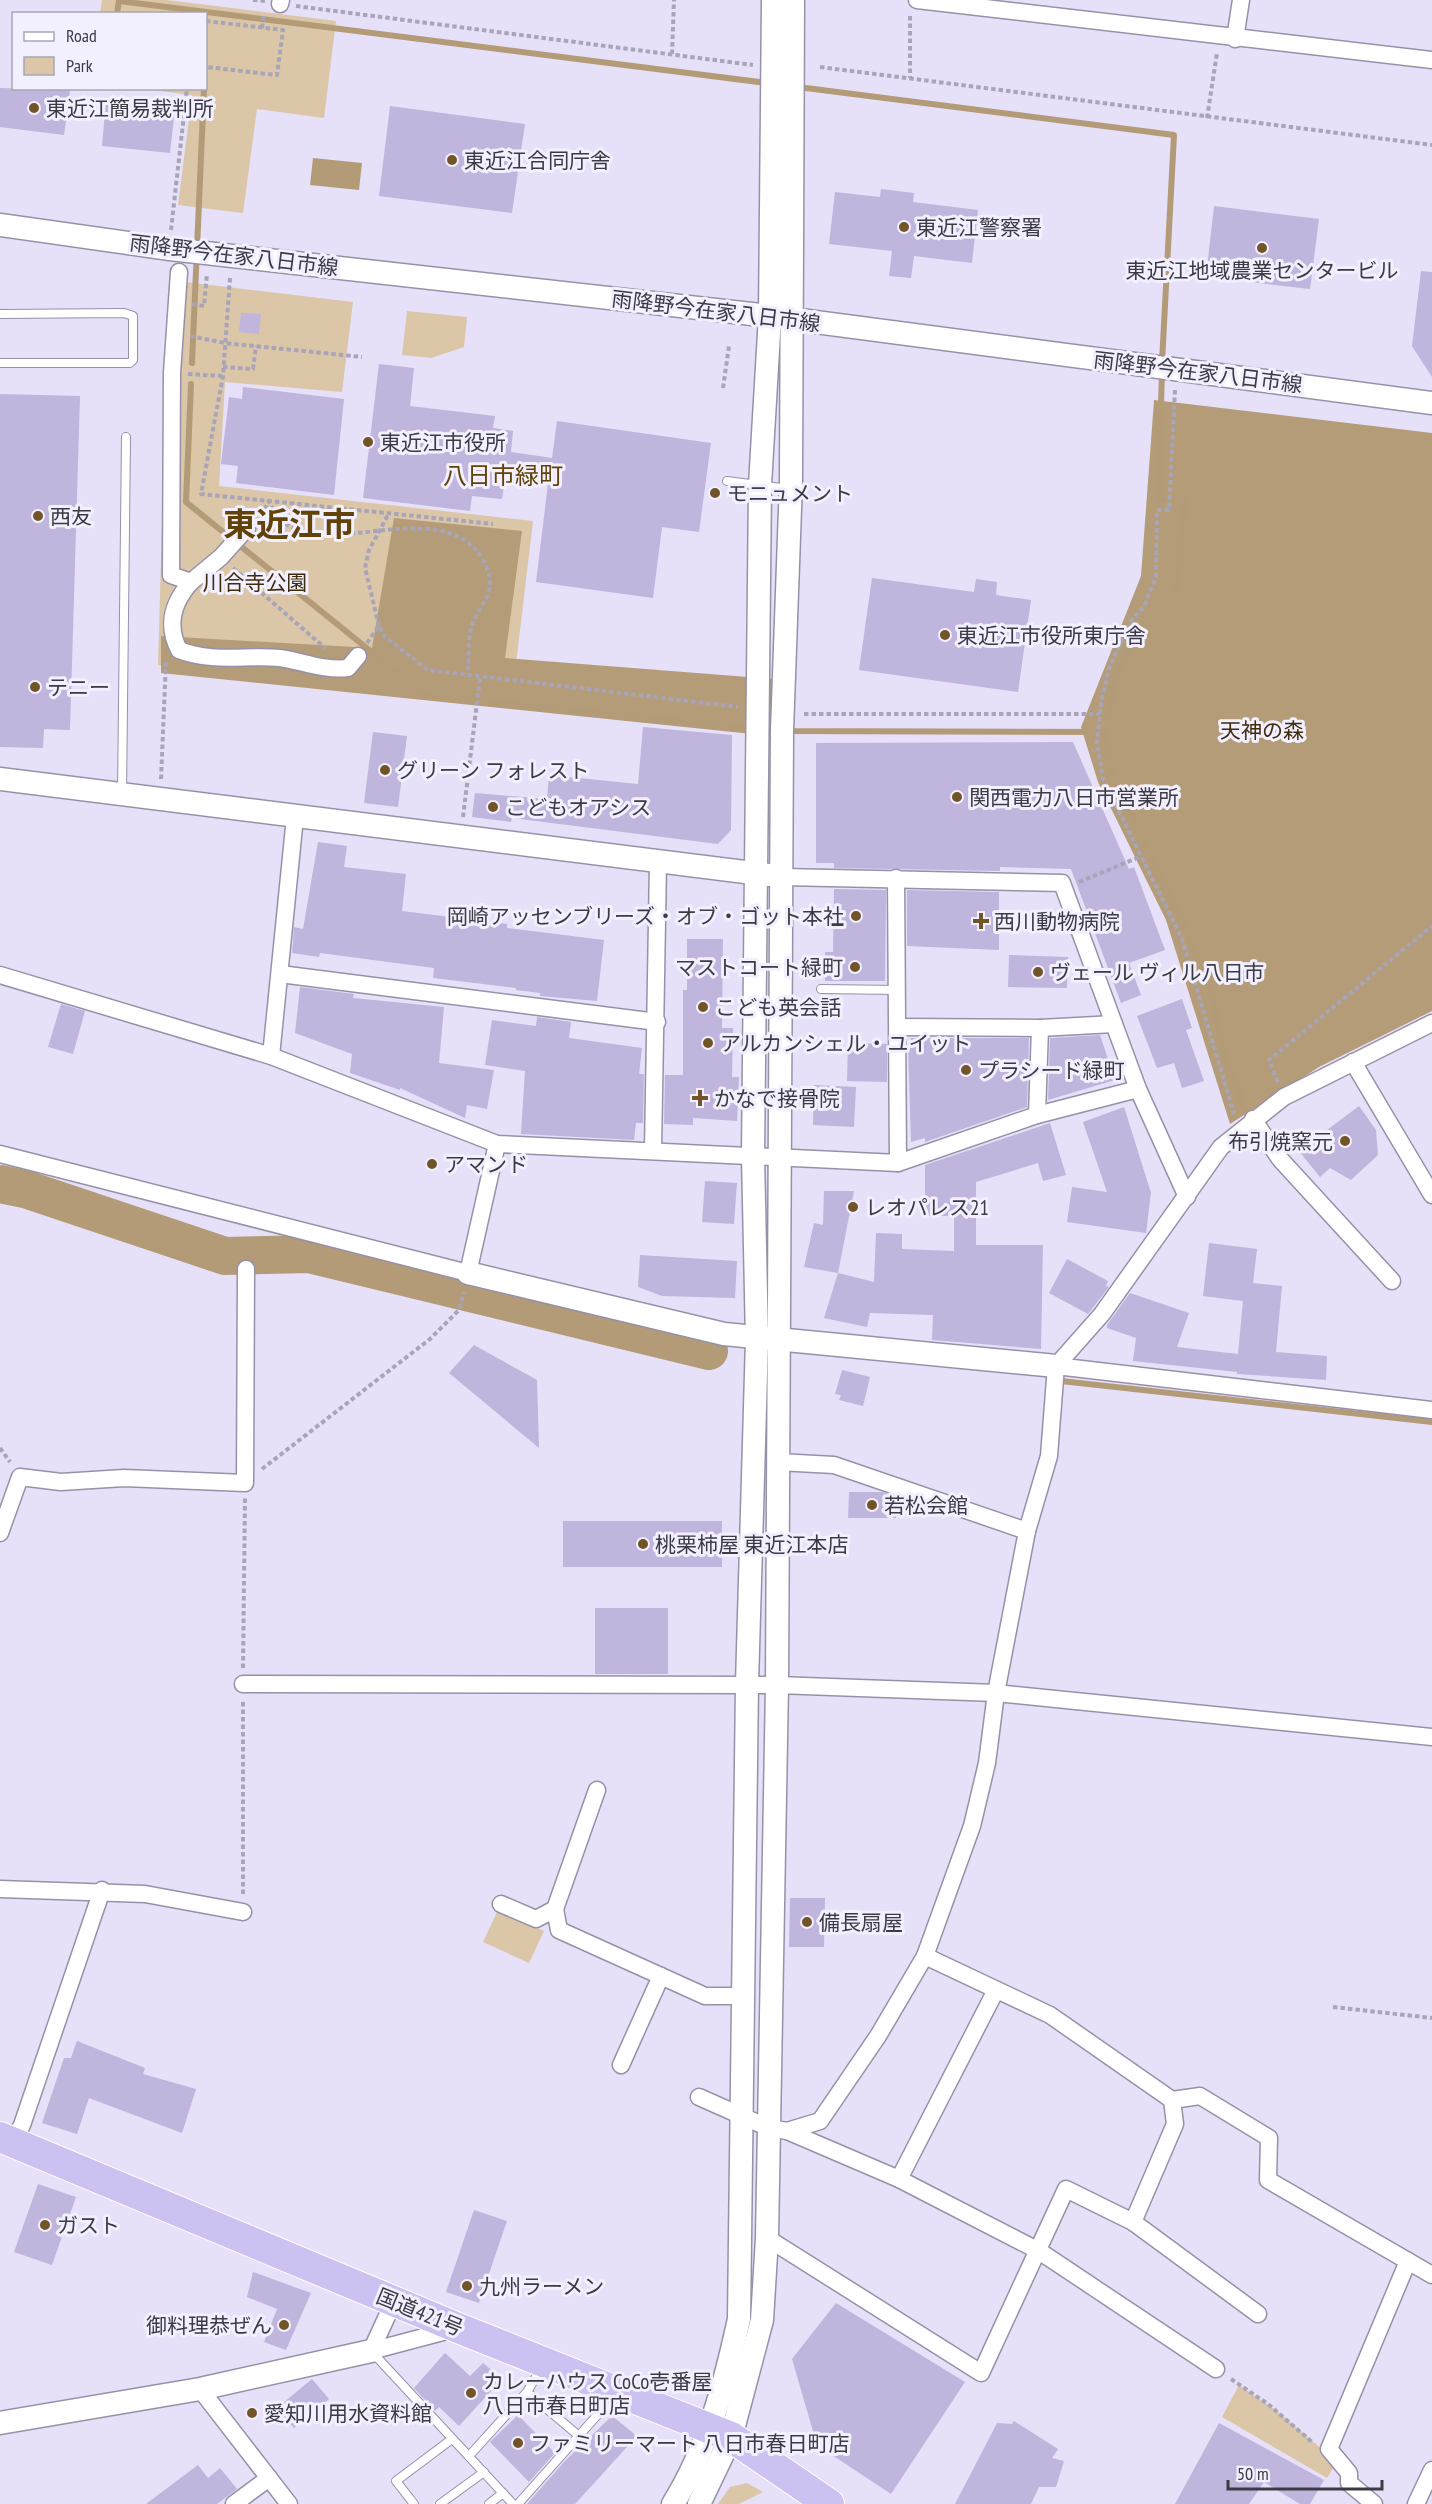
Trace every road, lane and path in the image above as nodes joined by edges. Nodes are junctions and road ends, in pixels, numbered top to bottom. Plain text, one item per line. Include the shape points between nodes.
1 (253, 0) edge
2 (674, 0) edge
3 (773, 0) edge
4 (793, 0) edge
5 (1241, 0) edge
6 (275, 4) edge
7 (914, 6) edge
8 (207, 21) edge
9 (262, 27) junction
10 (1227, 38) junction
11 (672, 54) junction
12 (1432, 60) edge
13 (753, 65) dead end
14 (207, 67) edge
15 (820, 67) dead end
16 (910, 78) junction
17 (187, 90) edge
18 (1207, 118) junction
19 (1432, 145) edge
20 (0, 225) edge
21 (170, 249) junction
22 (179, 272) dead end
23 (207, 274) dead end
24 (230, 278) dead end
25 (0, 314) edge
26 (190, 314) dead end
27 (780, 318) junction
28 (190, 330) dead end
29 (225, 343) junction
30 (256, 346) junction
31 (729, 346) dead end
32 (362, 357) dead end
33 (0, 363) edge
34 (223, 367) junction
35 (172, 373) junction
36 (223, 376) junction
37 (723, 388) dead end
38 (1175, 388) dead end
39 (1432, 403) edge
40 (126, 437) dead end
41 (727, 481) dead end
42 (760, 485) junction
43 (790, 489) junction
44 (269, 501) junction
45 (389, 513) junction
46 (493, 524) dead end
47 (247, 528) joint
48 (380, 530) junction
49 (221, 557) junction
50 (191, 582) junction
51 (379, 626) junction
52 (179, 650) junction
53 (353, 662) junction
54 (468, 674) junction
55 (480, 678) junction
56 (743, 708) dead end
57 (804, 714) dead end
58 (1099, 714) junction
59 (0, 779) edge
60 (160, 789) dead end
61 (122, 793) junction
62 (295, 817) junction
63 (462, 826) dead end
64 (1142, 856) junction
65 (658, 863) junction
66 (755, 874) junction
67 (782, 877) junction
68 (896, 878) junction
69 (1064, 888) junction
70 (1432, 926) edge
71 (280, 974) junction
72 (0, 975) edge
73 (821, 989) dead end
74 (898, 990) junction
75 (657, 1022) junction
76 (1432, 1023) edge
77 (1114, 1024) junction
78 (899, 1027) junction
79 (1040, 1028) junction
80 (271, 1056) junction
81 (1353, 1062) junction
82 (1138, 1089) junction
83 (1284, 1096) junction
84 (1037, 1115) junction
85 (1253, 1119) junction
86 (1239, 1132) junction
87 (497, 1144) junction
88 (653, 1150) junction
89 (0, 1154) edge
90 (753, 1156) junction
91 (780, 1156) junction
92 (898, 1163) junction
93 (1432, 1195) edge
94 (1187, 1197) junction
95 (246, 1269) dead end
96 (467, 1278) junction
97 (1392, 1281) dead end
98 (768, 1340) junction
99 (1056, 1366) junction
100 (1432, 1410) edge
101 (778, 1462) junction
102 (245, 1483) junction
103 (1027, 1531) junction
104 (0, 1533) edge
105 (243, 1684) junction
106 (747, 1684) junction
107 (777, 1685) junction
108 (996, 1693) junction
109 (1432, 1737) edge
110 (597, 1790) dead end
111 (0, 1888) edge
112 (102, 1890) junction
113 (501, 1904) dead end
114 (555, 1909) junction
115 (243, 1912) joint
116 (925, 1956) junction
117 (660, 1976) junction
118 (996, 1990) junction
119 (744, 1995) junction
120 (1333, 2007) dead end
121 (1432, 2018) edge
122 (621, 2065) dead end
123 (699, 2097) dead end
124 (1172, 2100) junction
125 (742, 2116) junction
126 (778, 2130) junction
127 (6, 2140) edge
128 (899, 2180) junction
129 (1133, 2222) junction
130 (767, 2238) junction
131 (1039, 2251) junction
132 (1408, 2261) junction
133 (1432, 2275) edge
134 (394, 2301) junction
135 (1258, 2314) dead end
136 (458, 2328) junction
137 (371, 2351) junction
138 (545, 2362) junction
139 (1216, 2369) joint
140 (200, 2389) junction
141 (527, 2392) junction
142 (632, 2397) junction
143 (0, 2422) edge
144 (720, 2433) junction
145 (579, 2436) junction
146 (453, 2439) junction
147 (1320, 2448) dead end
148 (468, 2456) junction
149 (1432, 2470) edge
150 (484, 2472) junction
151 (269, 2478) junction
152 (503, 2493) junction
153 (234, 2504) edge
154 (290, 2504) edge
155 (414, 2504) edge
156 (440, 2504) edge
157 (489, 2504) edge
158 (516, 2504) edge
159 (673, 2504) edge
160 (699, 2504) edge
161 (829, 2504) edge
162 (1374, 2504) edge
163 (1416, 2504) edge

1 - 6 path
2 - 11 path
3 - 27 street
4 - 27 street
5 - 10 street
6 - 9 path
6 - 11 path
7 - 10 street
7 - 16 path
8 - 9 path
9 - 14 path via 283,30 277,75
10 - 12 street
10 - 18 path
11 - 13 path
15 - 16 path
16 - 18 path
17 - 21 path
18 - 19 path
20 - 21 street, 雨降野今在家八日市線
21 - 27 street, 雨降野今在家八日市線
22 - 35 street
23 - 26 path via 204,306 191,304
24 - 29 path
25 - 33 lane via 133,316 130,363
27 - 39 street, 雨降野今在家八日市線
27 - 42 street
27 - 43 street
28 - 29 path via 189,336
29 - 30 path
29 - 34 path
30 - 32 path
30 - 34 path via 253,369
31 - 37 path
34 - 36 path
35 - 36 path
35 - 50 street via 171,575
36 - 44 path via 201,494
38 - 58 path via 1169,510 1157,510 1156,576 1144,607 1132,619 1109,668
40 - 61 lane
41 - 42 lane
42 - 43 lane
42 - 66 street
43 - 67 street via 782,731
44 - 45 path
44 - 47 path via 258,522
44 - 48 path via 274,514 293,530 334,535
45 - 46 path
45 - 48 path
47 - 49 street
48 - 51 path via 369,550 366,568
48 - 54 path via 448,532 466,539 483,558 490,583 473,621
49 - 50 street
49 - 53 path
50 - 52 street via 179,596 171,618
51 - 53 path
51 - 54 path via 385,638 428,670
52 - 53 street via 196,657 281,658 338,669
52 - 60 path via 166,659
54 - 55 path
55 - 56 path
55 - 63 path
57 - 58 path
58 - 64 path via 1097,743 1103,779
59 - 61 street
61 - 62 street
62 - 65 street
62 - 71 street
64 - 69 path
64 - 86 path via 1182,939
65 - 66 street
65 - 75 street
66 - 67 street
66 - 90 street
67 - 68 street
67 - 91 street
68 - 69 street via 1062,884
68 - 74 street
69 - 77 street
70 - 83 path via 1269,1060
71 - 75 street
71 - 80 street
72 - 80 street
73 - 74 lane
74 - 78 street
75 - 88 street
76 - 81 street
77 - 79 street
77 - 82 street
78 - 79 street
78 - 92 street
79 - 84 street
80 - 87 street
81 - 83 street
81 - 93 street
82 - 84 street
82 - 94 street
83 - 85 street
84 - 92 street
85 - 86 street
85 - 97 street via 1280,1159
86 - 94 street via 1221,1147
87 - 88 street
87 - 96 street
88 - 90 street
89 - 96 street
90 - 91 street
90 - 98 street
91 - 92 street
91 - 98 street
94 - 99 street via 1102,1314
95 - 102 street
96 - 98 street via 724,1334
96 - 102 path via 459,1310 430,1339
98 - 99 street
98 - 101 street
98 - 106 street
99 - 100 street
99 - 103 street via 1049,1456
101 - 103 street via 834,1465
101 - 107 street
102 - 104 street via 124,1478 61,1482 20,1477
102 - 105 path
103 - 108 street
105 - 106 street
105 - 115 path
106 - 107 street
106 - 119 street
107 - 108 street
107 - 126 street
108 - 109 street
108 - 116 street via 987,1762 972,1826
110 - 114 street
111 - 112 street
112 - 115 street
112 - 127 street via 22,2125
113 - 114 street via 536,1919
114 - 117 street via 559,1930
116 - 118 street
116 - 126 street via 878,2036 820,2121
117 - 119 street via 705,1996
117 - 122 street
118 - 124 street via 1050,2015
118 - 128 street
119 - 125 street
120 - 121 path
123 - 125 street
124 - 129 street via 1175,2124
124 - 132 street via 1200,2096 1269,2138 1268,2180
125 - 126 street
125 - 144 street via 738,2319 724,2386
126 - 128 street
126 - 130 street
127 - 134 highway, 国道421号
128 - 131 street
129 - 131 street via 1066,2189
129 - 135 street
130 - 131 street via 981,2373
130 - 144 street via 762,2320
131 - 139 street
132 - 133 street
132 - 162 street via 1329,2449 1349,2473 1349,2483
134 - 136 highway, 国道421号
134 - 137 street
136 - 137 street
136 - 138 highway, 国道421号
137 - 140 street
137 - 146 lane
138 - 141 lane
138 - 142 highway, 国道421号
139 - 147 path via 1268,2404
140 - 143 street
140 - 151 street
141 - 145 lane
141 - 148 lane
142 - 144 highway, 国道421号
142 - 145 lane via 600,2412
144 - 159 street
144 - 160 street
144 - 161 highway, 国道421号
145 - 158 lane
146 - 148 lane
146 - 155 lane via 396,2481
148 - 150 lane
149 - 163 street
150 - 152 lane
150 - 156 lane
151 - 153 street
151 - 154 street
152 - 157 lane
152 - 158 lane

